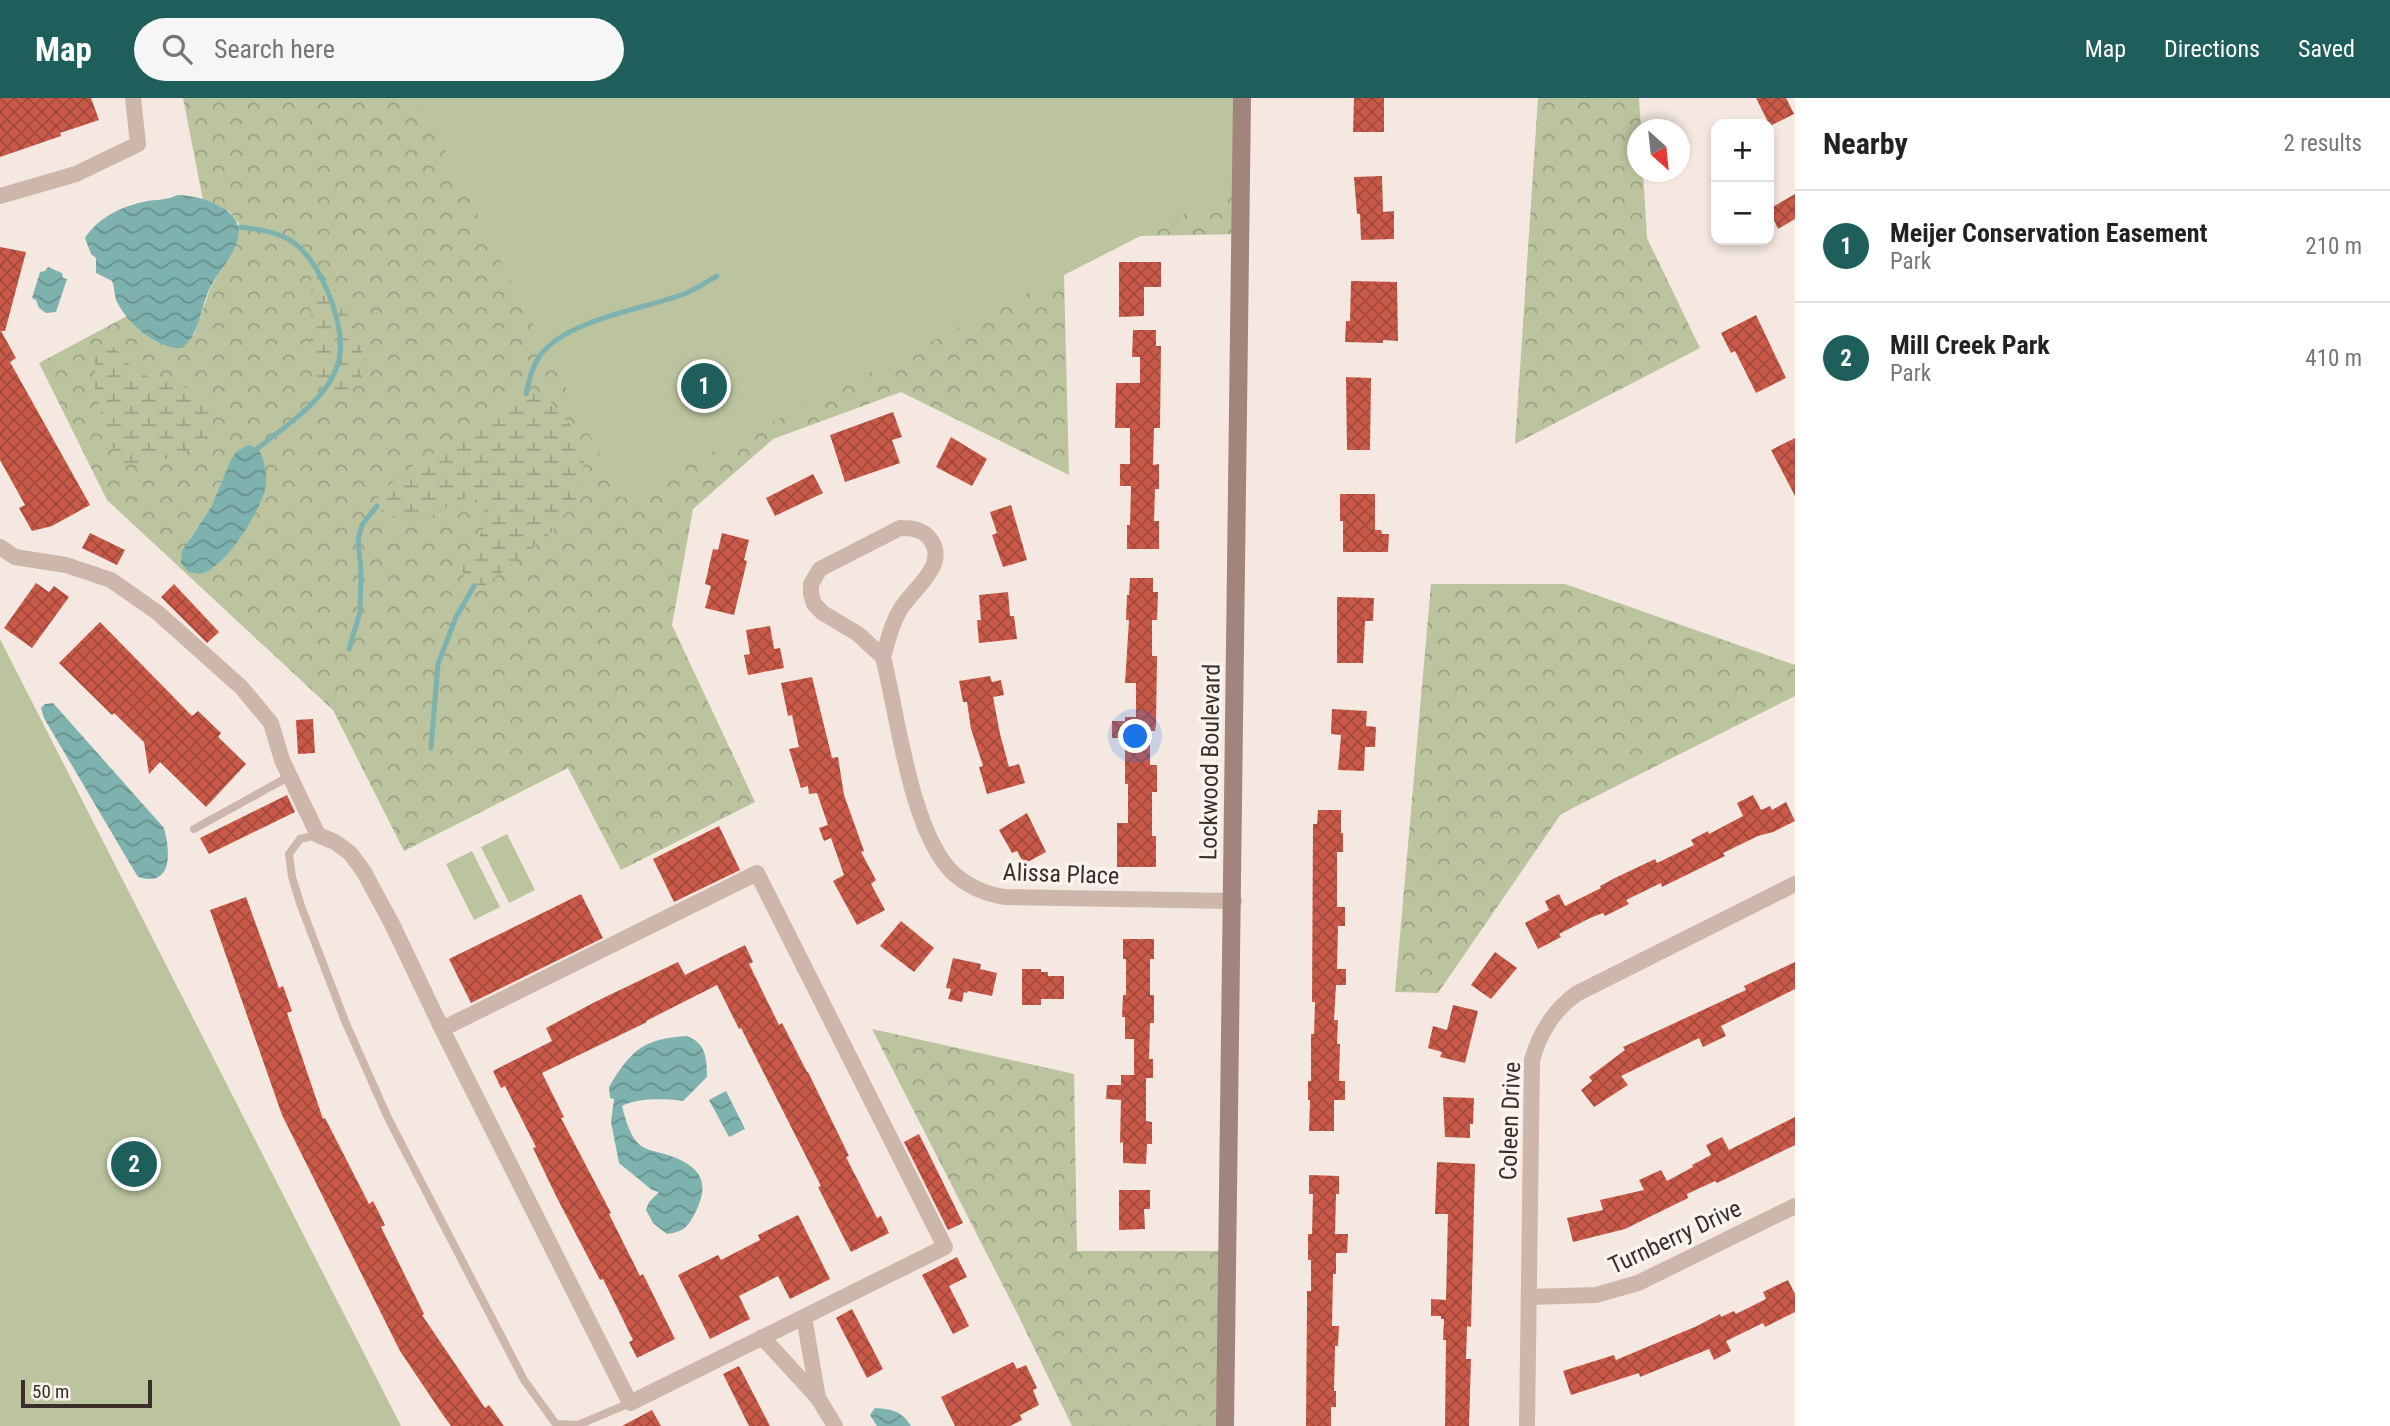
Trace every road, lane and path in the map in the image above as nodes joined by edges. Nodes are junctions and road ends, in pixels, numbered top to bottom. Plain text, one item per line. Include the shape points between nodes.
1 (133, 98) edge
2 (1242, 98) edge
3 (0, 197) edge
4 (0, 547) edge
5 (884, 657) junction
6 (290, 776) junction
7 (194, 830) dead end
8 (318, 835) junction
9 (1795, 884) edge
10 (1234, 901) junction
11 (442, 1029) junction
12 (1795, 1206) edge
13 (1529, 1297) junction
14 (804, 1317) junction
15 (762, 1338) junction
16 (818, 1398) junction
17 (630, 1403) junction
18 (1222, 1425) edge
19 (835, 1426) edge
20 (1527, 1426) edge

1 - 3 street via 138,144 76,174
2 - 10 main road, Lockwood Boulevard
4 - 6 street via 15,557 66,565 111,580 158,613 241,687 271,723
5 - 5 street, Alissa Place via 859,634 823,613 814,604 811,584 820,569 900,528 912,528 930,540 936,554 933,566 899,610
5 - 10 street, Alissa Place via 918,807 938,853 964,882 1005,897
6 - 7 lane
6 - 8 street
8 - 11 street via 350,853 364,872
8 - 17 lane via 300,839 289,854 306,918 387,1118 524,1380 556,1424 578,1425
9 - 13 street, Coleen Drive via 1589,986 1550,1019 1532,1060
10 - 18 main road, Lockwood Boulevard
11 - 14 street via 757,873 944,1247
11 - 17 street
12 - 13 street, Turnberry Drive via 1639,1283 1595,1295
13 - 20 street, Coleen Drive
14 - 15 street
14 - 16 street
15 - 16 street
15 - 17 street
16 - 19 street

